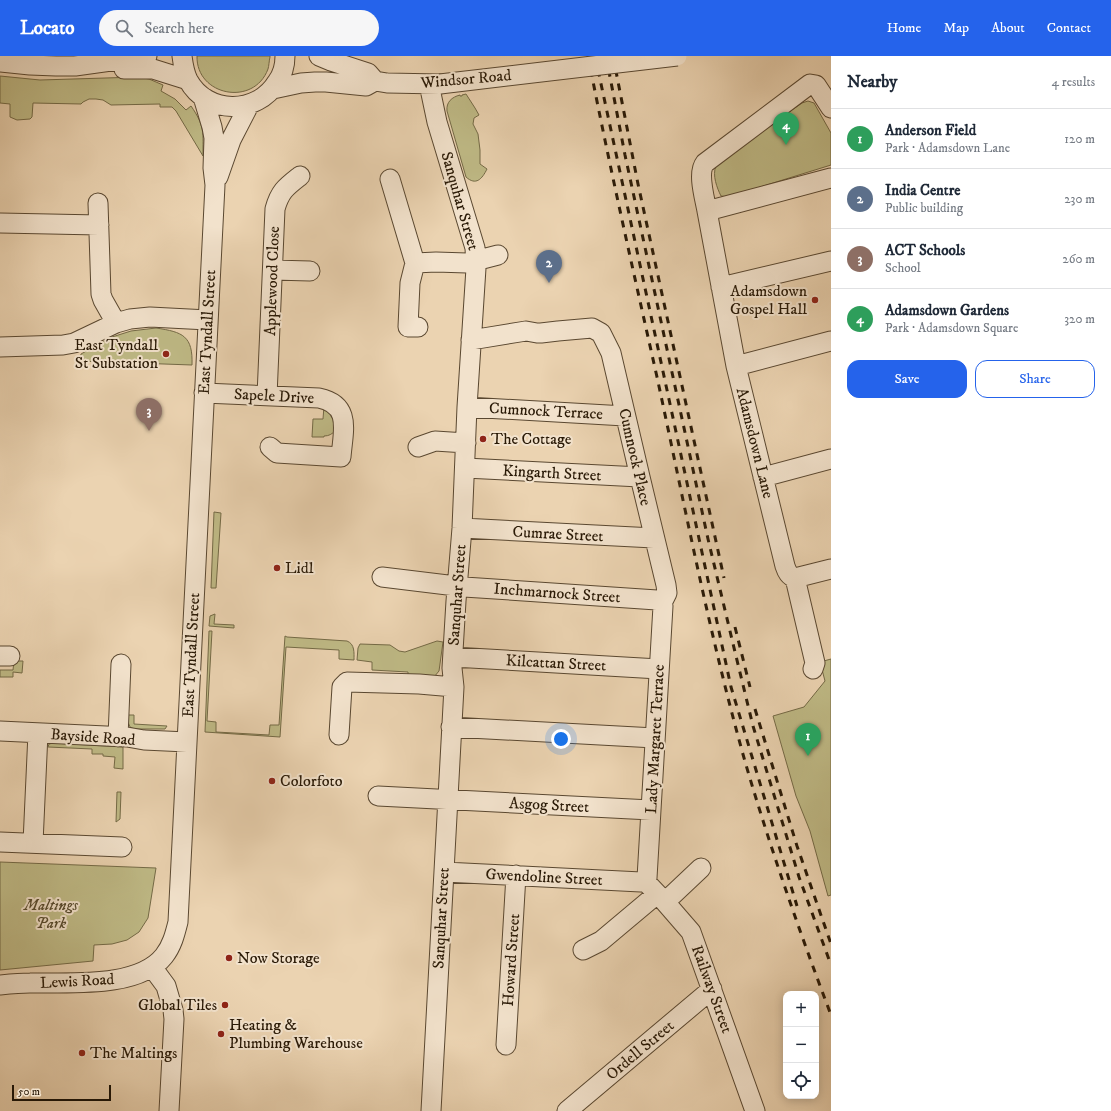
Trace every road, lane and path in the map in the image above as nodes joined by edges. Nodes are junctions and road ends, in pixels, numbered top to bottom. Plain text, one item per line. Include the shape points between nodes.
1 (146, 56) edge
2 (182, 56) edge
3 (285, 56) edge
4 (319, 56) edge
5 (677, 56) edge
6 (81, 61) edge
7 (0, 62) edge
8 (188, 80) junction
9 (375, 81) junction
10 (434, 84) junction
11 (273, 89) junction
12 (203, 97) junction
13 (249, 105) junction
14 (831, 108) edge
15 (300, 176) dead end
16 (831, 178) edge
17 (390, 179) dead end
18 (215, 186) junction
19 (98, 203) dead end
20 (707, 211) junction
21 (0, 223) edge
22 (99, 225) junction
23 (498, 255) dead end
24 (476, 261) junction
25 (831, 261) edge
26 (415, 263) junction
27 (273, 270) junction
28 (310, 271) dead end
29 (722, 287) junction
30 (208, 320) junction
31 (116, 323) junction
32 (418, 327) dead end
33 (471, 340) junction
34 (831, 341) edge
35 (0, 347) edge
36 (736, 366) junction
37 (204, 392) junction
38 (267, 396) junction
39 (467, 407) junction
40 (625, 416) junction
41 (466, 443) junction
42 (270, 446) dead end
43 (418, 447) dead end
44 (831, 459) edge
45 (465, 468) junction
46 (763, 477) junction
47 (640, 478) junction
48 (462, 528) junction
49 (654, 538) junction
50 (831, 569) edge
51 (382, 577) dead end
52 (795, 578) junction
53 (457, 586) junction
54 (662, 596) junction
55 (453, 657) junction
56 (121, 664) dead end
57 (659, 669) junction
58 (813, 669) dead end
59 (454, 687) junction
60 (452, 727) junction
61 (0, 731) edge
62 (38, 733) junction
63 (339, 735) dead end
64 (118, 737) junction
65 (655, 738) junction
66 (187, 742) junction
67 (378, 796) dead end
68 (448, 800) junction
69 (651, 810) junction
70 (0, 842) edge
71 (33, 843) junction
72 (122, 847) dead end
73 (701, 868) dead end
74 (444, 872) junction
75 (516, 875) junction
76 (655, 892) junction
77 (583, 950) dead end
78 (152, 967) junction
79 (0, 985) edge
80 (712, 989) junction
81 (506, 1045) dead end
82 (168, 1111) edge
83 (431, 1111) edge
84 (567, 1111) edge
85 (755, 1111) edge

1 - 6 street
2 - 8 street
3 - 11 street via 281,77
4 - 9 street, Windsor Road via 368,73
5 - 10 street, Windsor Road, bridge
6 - 7 street via 56,66
6 - 8 street via 92,71 153,69
8 - 12 street
9 - 10 street, Windsor Road
9 - 11 street, Windsor Road via 366,86 315,82
10 - 24 street, Sanquhar Street via 437,122 475,248
11 - 13 street via 262,99
12 - 13 street via 218,105
12 - 18 street, East Tyndall Street via 214,138
13 - 18 street, East Tyndall Street via 231,140
14 - 20 street, Adamsdown Lane via 816,85 810,84 705,163 702,167 702,176
15 - 27 street, Applewood Close via 284,189 275,209
16 - 20 street
17 - 26 street
18 - 30 street, East Tyndall Street
19 - 22 street
20 - 29 street, Adamsdown Lane
21 - 22 street
22 - 31 street via 101,294
23 - 24 street
24 - 26 street
24 - 33 street, Sanquhar Street
25 - 29 street
26 - 32 street via 410,283 408,327
27 - 28 street
27 - 38 street, Applewood Close
29 - 36 street, Adamsdown Lane
30 - 31 street via 150,317
30 - 37 street, East Tyndall Street
31 - 35 street via 74,343
33 - 39 street, Sanquhar Street
33 - 40 street, Cumnock Place via 526,331 541,333 592,328 602,335 611,353
34 - 36 street
36 - 46 street, Adamsdown Lane
37 - 38 street, Sapele Drive
37 - 66 street, East Tyndall Street
38 - 42 street, Sapele Drive via 326,400 339,408 344,423 341,456 276,453
39 - 40 street, Cumnock Terrace
39 - 41 street, Sanquhar Street
40 - 47 street, Cumnock Place
41 - 43 street via 435,441
41 - 45 street, Sanquhar Street
44 - 46 street
45 - 47 street, Kingarth Street
45 - 48 street, Sanquhar Street
46 - 52 street, Adamsdown Lane via 785,566 787,572
47 - 49 street, Cumnock Place
48 - 49 street, Cumrae Street
48 - 53 street, Sanquhar Street
49 - 54 street, Cumnock Place
50 - 52 street
51 - 53 street, Inchmarnock Street
52 - 58 street, Adamsdown Lane via 815,663
53 - 54 street, Inchmarnock Street
53 - 55 street, Sanquhar Street
54 - 57 street, Lady Margaret Terrace
55 - 57 street, Kilcattan Street
55 - 59 street, Sanquhar Street
56 - 64 street
57 - 65 street, Lady Margaret Terrace
59 - 60 street, Sanquhar Street
59 - 63 street via 346,682 342,687
60 - 65 street
60 - 68 street, Sanquhar Street
61 - 62 street, Bayside Road
62 - 64 street, Bayside Road
62 - 71 street
64 - 66 street, Bayside Road
65 - 69 street, Lady Margaret Terrace
66 - 78 street, East Tyndall Street via 178,922 170,946
67 - 68 street, Asgog Street
68 - 69 street, Asgog Street
68 - 74 street, Sanquhar Street
69 - 76 street, Lady Margaret Terrace via 647,878
70 - 71 street
71 - 72 street
73 - 76 street
74 - 75 street, Gwendoline Street
74 - 83 street, Sanquhar Street
75 - 76 street, Gwendoline Street via 641,882
75 - 81 street, Howard Street
76 - 77 street via 601,941
76 - 80 street, Railway Street via 691,932
78 - 79 street, Lewis Road via 131,977 114,980
78 - 82 street via 166,986 173,1010
80 - 84 street, Ordell Street
80 - 85 street, Railway Street

